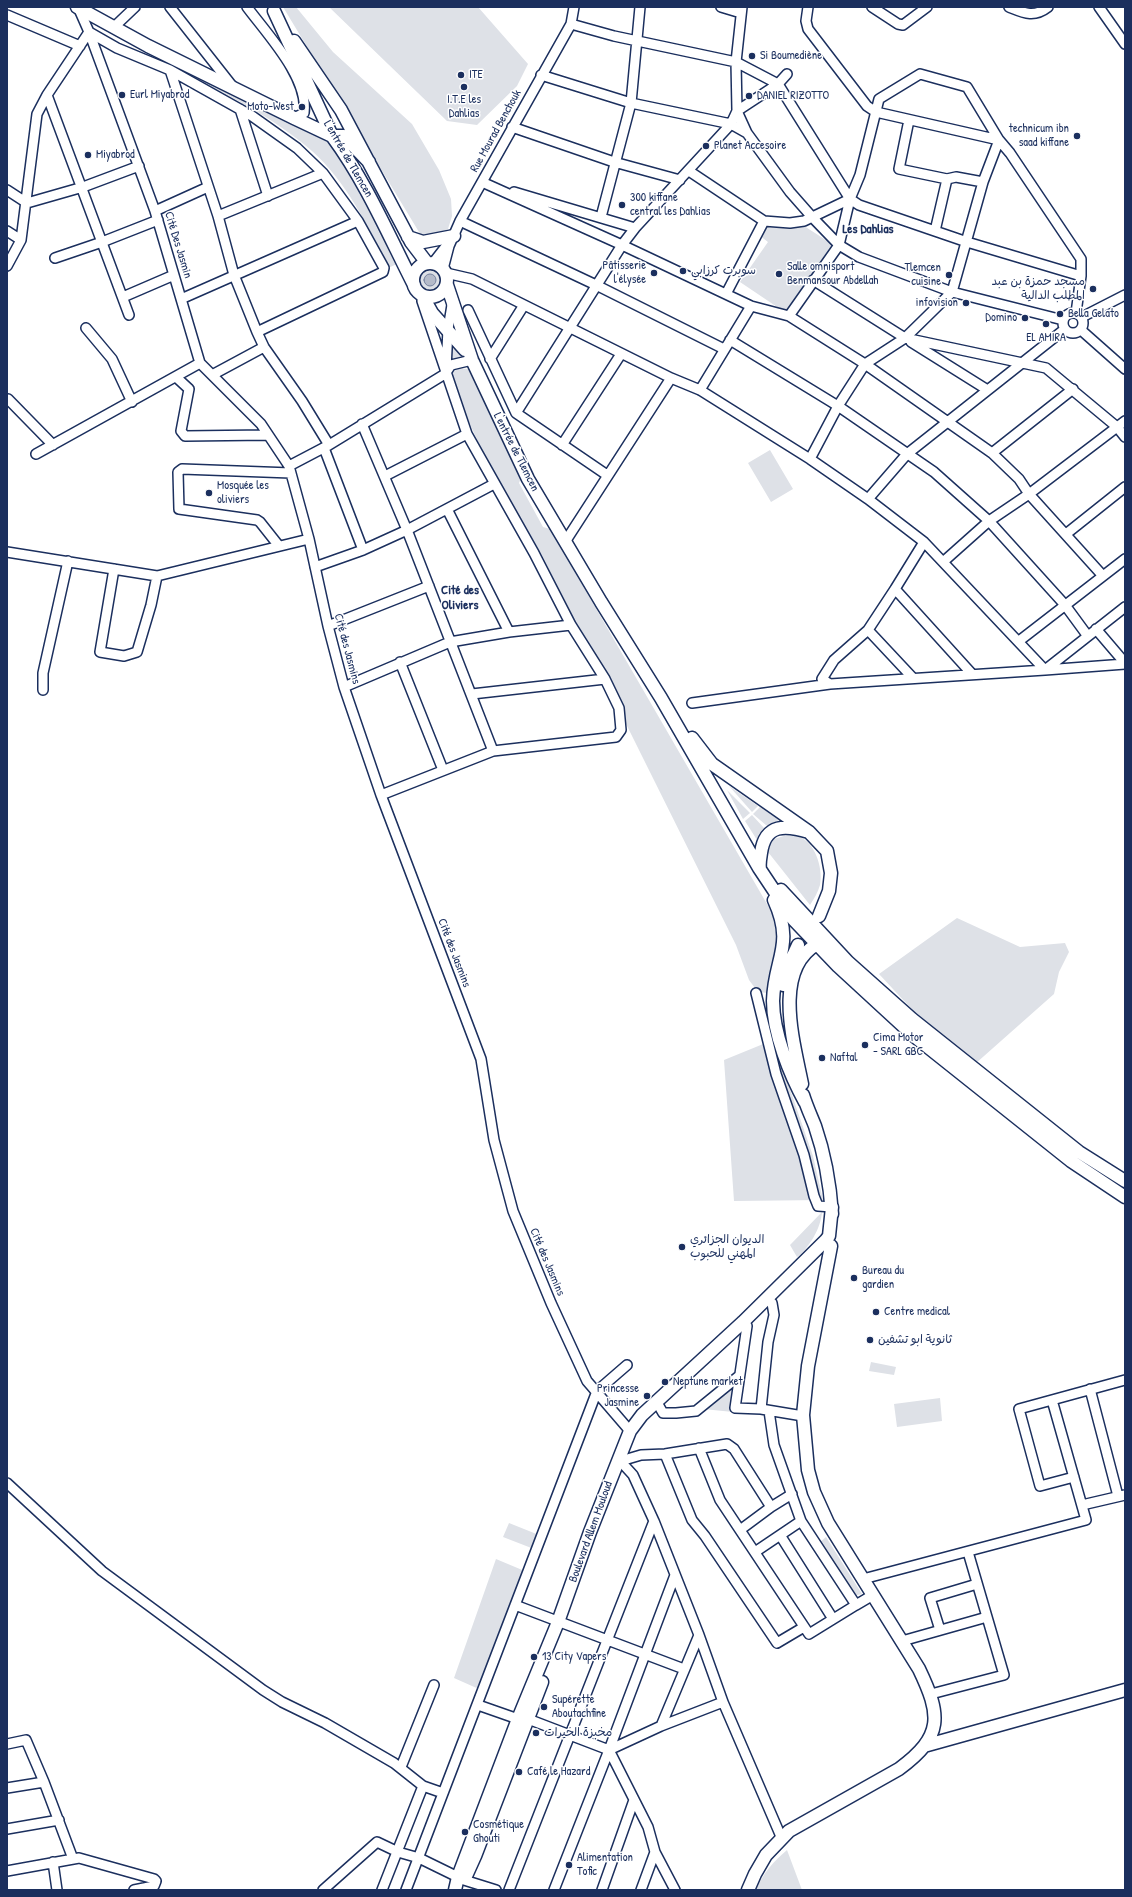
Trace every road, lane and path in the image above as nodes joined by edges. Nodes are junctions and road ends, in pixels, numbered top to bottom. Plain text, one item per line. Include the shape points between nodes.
1 (78, 7) edge
2 (135, 7) edge
3 (170, 7) edge
4 (247, 7) edge
5 (574, 7) edge
6 (640, 7) edge
7 (721, 7) edge
8 (808, 7) edge
9 (872, 7) edge
10 (927, 7) edge
11 (1009, 7) edge
12 (1048, 7) edge
13 (1099, 7) edge
14 (272, 9) edge
15 (741, 10) edge
16 (7, 15) edge
17 (571, 24) junction
18 (114, 27) junction
19 (89, 32) junction
20 (124, 33) junction
21 (636, 40) junction
22 (1125, 44) edge
23 (80, 46) junction
24 (117, 48) junction
25 (736, 62) junction
26 (170, 70) junction
27 (786, 74) dead end
28 (541, 76) junction
29 (778, 84) junction
30 (233, 87) junction
31 (47, 95) junction
32 (316, 100) junction
33 (631, 103) junction
34 (240, 109) junction
35 (737, 111) junction
36 (876, 112) junction
37 (297, 119) junction
38 (909, 120) junction
39 (731, 124) junction
40 (512, 127) junction
41 (747, 133) junction
42 (332, 136) junction
43 (999, 140) junction
44 (369, 162) junction
45 (614, 162) junction
46 (139, 166) junction
47 (689, 171) junction
48 (323, 173) junction
49 (947, 179) junction
50 (680, 180) junction
51 (482, 182) junction
52 (983, 182) junction
53 (83, 187) junction
54 (208, 187) junction
55 (7, 190) edge
56 (268, 196) junction
57 (850, 198) junction
58 (27, 203) junction
59 (157, 216) junction
60 (218, 216) junction
61 (601, 217) junction
62 (812, 217) junction
63 (358, 221) junction
64 (460, 221) junction
65 (764, 221) junction
66 (635, 228) junction
67 (7, 231) edge
68 (935, 231) junction
69 (454, 236) junction
70 (408, 237) junction
71 (21, 240) junction
72 (102, 242) junction
73 (968, 242) junction
74 (622, 245) junction
75 (839, 245) junction
76 (55, 258) dead end
77 (7, 266) edge
78 (439, 271) junction
79 (234, 274) junction
80 (174, 275) junction
81 (1081, 276) junction
82 (813, 280) junction
83 (596, 285) junction
84 (418, 291) junction
85 (952, 292) junction
86 (726, 294) junction
87 (1125, 295) edge
88 (122, 297) junction
89 (181, 299) junction
90 (452, 305) junction
91 (524, 305) junction
92 (751, 306) junction
93 (468, 310) dead end
94 (129, 314) dead end
95 (1079, 315) junction
96 (789, 316) junction
97 (1064, 324) junction
98 (86, 328) dead end
99 (570, 328) junction
100 (448, 329) junction
101 (1082, 330) junction
102 (257, 332) junction
103 (905, 338) junction
104 (730, 340) junction
105 (264, 347) junction
106 (724, 349) junction
107 (622, 354) junction
108 (490, 359) junction
109 (472, 360) junction
110 (200, 363) junction
111 (1022, 363) junction
112 (865, 364) junction
113 (1125, 369) edge
114 (445, 374) junction
115 (212, 375) junction
116 (176, 377) junction
117 (672, 378) junction
118 (986, 389) junction
119 (1073, 389) junction
120 (700, 390) junction
121 (8, 399) edge
122 (132, 402) junction
123 (838, 406) junction
124 (516, 413) junction
125 (947, 421) junction
126 (1125, 421) edge
127 (362, 424) junction
128 (1117, 427) junction
129 (466, 434) junction
130 (268, 435) junction
131 (1125, 437) edge
132 (53, 445) junction
133 (562, 445) junction
134 (327, 446) junction
135 (992, 452) junction
136 (36, 454) dead end
137 (907, 454) junction
138 (810, 459) junction
139 (290, 470) junction
140 (608, 475) junction
141 (385, 476) junction
142 (494, 484) junction
143 (1125, 487) edge
144 (1030, 494) junction
145 (868, 499) junction
146 (447, 509) junction
147 (989, 521) junction
148 (407, 530) junction
149 (1066, 534) junction
150 (309, 539) junction
151 (565, 542) junction
152 (924, 542) junction
153 (279, 546) junction
154 (363, 550) junction
155 (7, 552) edge
156 (1125, 559) edge
157 (68, 562) junction
158 (943, 562) junction
159 (315, 567) junction
160 (114, 569) junction
161 (157, 576) junction
162 (1104, 576) junction
163 (429, 586) junction
164 (895, 589) junction
165 (1065, 605) junction
166 (1125, 607) edge
167 (571, 625) junction
168 (328, 626) junction
169 (1096, 629) junction
170 (868, 630) junction
171 (509, 632) junction
172 (1087, 635) junction
173 (1019, 641) junction
174 (450, 642) junction
175 (400, 662) junction
176 (1125, 663) edge
177 (1044, 670) junction
178 (972, 674) junction
179 (912, 677) junction
180 (605, 679) junction
181 (830, 684) junction
182 (344, 687) junction
183 (43, 690) dead end
184 (472, 694) junction
185 (661, 698) junction
186 (692, 703) dead end
187 (493, 751) junction
188 (443, 770) junction
189 (381, 795) junction
190 (809, 832) junction
191 (759, 868) junction
192 (819, 916) dead end
193 (817, 944) junction
194 (798, 945) dead end
195 (756, 993) dead end
196 (805, 1102) junction
197 (1125, 1181) edge
198 (1125, 1197) edge
199 (832, 1207) junction
200 (830, 1241) junction
201 (772, 1303) junction
202 (748, 1326) junction
203 (627, 1365) dead end
204 (739, 1376) junction
205 (1125, 1380) edge
206 (1090, 1389) junction
207 (597, 1391) junction
208 (1052, 1400) junction
209 (659, 1406) junction
210 (765, 1410) junction
211 (803, 1416) junction
212 (630, 1431) junction
213 (629, 1447) junction
214 (699, 1448) junction
215 (665, 1454) junction
216 (641, 1455) junction
217 (624, 1462) junction
218 (1074, 1477) junction
219 (7, 1482) edge
220 (792, 1494) junction
221 (1122, 1496) edge
222 (1082, 1505) junction
223 (771, 1507) junction
224 (654, 1521) junction
225 (802, 1521) junction
226 (740, 1530) junction
227 (780, 1534) junction
228 (754, 1552) junction
229 (968, 1552) junction
230 (675, 1575) junction
231 (864, 1579) junction
232 (977, 1584) junction
233 (873, 1594) junction
234 (515, 1605) junction
235 (856, 1605) junction
236 (987, 1617) junction
237 (833, 1619) junction
238 (561, 1624) junction
239 (804, 1627) junction
240 (940, 1630) junction
241 (699, 1636) junction
242 (607, 1639) junction
243 (902, 1641) junction
244 (646, 1654) junction
245 (684, 1669) junction
246 (434, 1685) dead end
247 (1125, 1690) edge
248 (931, 1694) junction
249 (723, 1702) junction
250 (478, 1705) junction
251 (523, 1719) junction
252 (661, 1726) junction
253 (571, 1734) junction
254 (7, 1744) edge
255 (924, 1746) junction
256 (609, 1750) junction
257 (401, 1767) junction
258 (44, 1782) junction
259 (423, 1786) junction
260 (7, 1788) edge
261 (443, 1793) junction
262 (634, 1800) junction
263 (59, 1820) junction
264 (7, 1828) edge
265 (782, 1839) junction
266 (398, 1852) junction
267 (655, 1852) junction
268 (418, 1858) junction
269 (73, 1859) junction
270 (53, 1862) junction
271 (7, 1871) edge
272 (339, 1874) junction
273 (461, 1882) edge
274 (57, 1890) edge
275 (134, 1890) edge
276 (323, 1890) edge
277 (334, 1890) edge
278 (382, 1890) edge
279 (406, 1890) edge
280 (455, 1890) edge
281 (496, 1890) edge
282 (509, 1890) edge
283 (554, 1890) edge
284 (602, 1890) edge
285 (642, 1890) edge
286 (675, 1890) edge
287 (748, 1890) edge

1 - 18 main road
1 - 19 street, Cité Des Jasmin
2 - 18 street
3 - 30 street
4 - 37 street via 301,84 304,113
5 - 17 street, Rue Mourad Benchouk
6 - 21 street
7 - 15 street
8 - 36 street via 808,29 867,106
9 - 10 street via 902,25
11 - 12 street via 1032,15
13 - 22 street
14 - 32 main road, L'entrée de Tlemcen
14 - 44 main road, L'entrée de Tlemcen via 341,110
15 - 25 street
16 - 23 street
17 - 21 street
17 - 28 street, Rue Mourad Benchouk
18 - 20 main road
19 - 23 street
19 - 24 street
19 - 46 street, Cité Des Jasmin
20 - 24 street
20 - 30 main road
21 - 25 street
21 - 33 street
23 - 31 street
24 - 26 street
25 - 29 street
25 - 35 street
26 - 34 street
26 - 54 street
27 - 29 street
28 - 33 street
28 - 40 street, Rue Mourad Benchouk
29 - 35 street
29 - 57 street
30 - 37 main road
31 - 53 street
31 - 58 street via 37,114
32 - 37 main road via 315,110 309,118
32 - 42 main road, L'entrée de Tlemcen
33 - 39 street
33 - 45 street
34 - 48 street via 297,148
34 - 56 street
35 - 39 street
35 - 41 street
36 - 38 street
36 - 43 street via 879,99 920,74 966,87
36 - 57 street via 860,175
37 - 42 main road
38 - 43 street
38 - 49 street via 899,169
39 - 41 street
39 - 47 street
40 - 45 street
40 - 51 street, Rue Mourad Benchouk
41 - 62 street via 790,192
42 - 44 main road via 344,136
42 - 84 main road, L'entrée de Tlemcen via 390,233
43 - 52 street
43 - 81 street via 1081,259
44 - 70 main road, L'entrée de Tlemcen
45 - 50 street
45 - 61 street
46 - 53 street
46 - 59 street, Cité Des Jasmin
47 - 50 street
47 - 65 street
48 - 56 street
48 - 63 street
49 - 52 street via 956,177
49 - 68 street
50 - 66 street
51 - 61 street
51 - 64 street, Rue Mourad Benchouk
51 - 74 street
52 - 73 street
53 - 58 street
53 - 72 street
54 - 59 street
54 - 60 street
55 - 58 street
56 - 60 street
57 - 62 street
57 - 68 street via 859,205
57 - 75 street
58 - 71 street
59 - 72 street
59 - 80 street, Cité Des Jasmin
60 - 79 street
61 - 66 street
62 - 65 street via 790,223
62 - 75 street
63 - 79 street
63 - 102 street via 384,268 383,272
64 - 69 street, Rue Mourad Benchouk
64 - 83 street
65 - 86 street
66 - 74 street
67 - 71 street
68 - 73 street
69 - 70 main road via 423,242
69 - 78 street, Rue Mourad Benchouk
70 - 78 main road, L'entrée de Tlemcen
71 - 77 street
72 - 76 street
72 - 88 street
73 - 81 street
73 - 85 street
74 - 83 street
74 - 86 street
75 - 82 street
75 - 85 street via 859,257
78 - 84 main road via 422,265 414,274
78 - 84 main road via 444,290 436,296 427,296
78 - 90 main road, L'entrée de Tlemcen
78 - 91 street via 472,279
79 - 89 street
79 - 102 street
80 - 88 street
80 - 89 street, Cité Des Jasmin
81 - 95 street
82 - 96 street
82 - 103 street
83 - 99 street
83 - 106 street
84 - 100 main road, L'entrée de Tlemcen via 432,313
84 - 114 street
85 - 97 street
85 - 103 street
86 - 92 street
87 - 95 street
88 - 94 street
89 - 110 street, Cité Des Jasmin
90 - 100 street, L'entrée de Tlemcen
90 - 109 main road, L'entrée de Tlemcen
91 - 99 street
91 - 108 street
92 - 96 street
92 - 104 street
93 - 108 street
95 - 97 street via 1070,313
95 - 101 street via 1084,323
96 - 112 street
97 - 101 street via 1073,333
97 - 111 street
98 - 122 street via 112,359
99 - 107 street
99 - 124 street
100 - 109 main road, L'entrée de Tlemcen
100 - 114 street
101 - 113 street
102 - 105 street
103 - 111 street
103 - 112 street
103 - 118 street
104 - 106 street
104 - 123 street
105 - 115 street
105 - 134 street via 302,401
106 - 120 street
107 - 117 street
107 - 133 street
108 - 124 street
109 - 114 street via 451,365
109 - 151 main road, L'entrée de Tlemcen via 515,454
110 - 115 street, Cité Des Jasmin
110 - 116 street
111 - 118 street
111 - 119 street via 1046,368
112 - 123 street
112 - 125 street
114 - 127 street
114 - 129 street
115 - 130 street, Cité Des Jasmin via 261,424
116 - 122 street
116 - 130 street via 189,389 181,431 185,436
117 - 120 street
117 - 140 street
118 - 125 street
119 - 128 street
119 - 135 street
120 - 138 street
121 - 132 street
122 - 132 street
123 - 137 street
123 - 138 street
124 - 133 street
125 - 135 street
125 - 137 street
126 - 128 street
127 - 134 street
127 - 141 street
128 - 131 street
128 - 144 street
129 - 141 street
129 - 142 street
130 - 139 street, Cité Des Jasmin
132 - 136 street
133 - 140 street
134 - 139 street
134 - 154 street
135 - 144 street
137 - 145 street
137 - 147 street via 934,472
138 - 145 street
139 - 150 street, Cité des Jasmins
139 - 153 street via 182,469 178,472 179,509 257,520
140 - 151 street
141 - 148 street
142 - 146 street
142 - 167 street via 534,553
143 - 149 street
144 - 147 street
144 - 149 street
145 - 152 street
146 - 148 street
146 - 171 street
147 - 158 street
147 - 165 street
148 - 154 street
148 - 163 street
149 - 162 street
150 - 153 street
150 - 159 street, Cité des Jasmins
151 - 185 main road, L'entrée de Tlemcen
152 - 158 street
152 - 164 street
153 - 161 street
154 - 159 street
155 - 157 street
156 - 162 street
157 - 160 street
157 - 183 street via 44,673
158 - 173 street
159 - 168 street, Cité des Jasmins
160 - 161 street
160 - 161 street via 100,652 124,656 137,652
162 - 165 street
163 - 168 street
163 - 174 street
164 - 170 street
164 - 178 street
165 - 172 street
165 - 173 street
166 - 169 street
167 - 171 street
167 - 180 street
168 - 182 street, Cité des Jasmins
169 - 172 street
169 - 176 street
170 - 179 street
170 - 181 street via 834,660 822,679
171 - 174 street
172 - 177 street
173 - 177 street
174 - 175 street
174 - 184 street
175 - 182 street
175 - 188 street
176 - 177 street
177 - 178 street
178 - 179 street
179 - 181 street
180 - 184 street
180 - 187 street via 619,708 621,730 616,737
181 - 186 street
182 - 189 street, Cité des Jasmins
184 - 187 street
185 - 190 main road via 712,764
185 - 191 main road
187 - 188 street
188 - 189 street
189 - 207 street, Cité des Jasmins via 481,1059 494,1140 513,1211 551,1303 587,1380
190 - 191 main road via 786,827 772,831 762,845
190 - 192 main road via 827,851 831,873 829,891
191 - 193 main road via 793,919
191 - 196 main road via 780,913 784,928 784,944 773,1000 776,1025
191 - 197 main road via 848,962 912,1019 1079,1152
193 - 196 main road via 806,950 797,966 789,1003 790,1022
193 - 198 main road via 914,1036 1071,1161
194 - 196 main road via 786,971 782,1015 787,1042
195 - 199 street via 776,1074 804,1156 814,1196 818,1206
196 - 199 main road via 824,1158
199 - 200 main road
200 - 201 main road, Boulevard Allem Mouloud
200 - 211 main road via 808,1366
200 - 212 main road, Boulevard Allem Mouloud via 642,1415
201 - 202 main road, Boulevard Allem Mouloud
201 - 210 street via 774,1315 768,1342
202 - 204 street
202 - 209 main road, Boulevard Allem Mouloud
203 - 207 street
204 - 209 street via 696,1411 663,1413
204 - 210 street via 735,1408
205 - 206 street
206 - 208 street
206 - 221 street
207 - 212 street, Cité des Jasmins
207 - 234 street
208 - 218 street
208 - 218 street via 1019,1408 1040,1486
209 - 213 main road, Boulevard Allem Mouloud via 637,1430
210 - 211 street
210 - 220 street via 774,1445
211 - 231 main road via 808,1470 814,1492 828,1523
212 - 238 main road, Boulevard Allem Mouloud via 590,1532
213 - 216 street
213 - 217 main road, Boulevard Allem Mouloud
214 - 215 street
214 - 223 street via 724,1444 732,1447
214 - 226 street via 720,1500
215 - 216 street
215 - 239 street via 692,1520 777,1643
216 - 217 street
217 - 224 street via 633,1475
217 - 238 main road, Boulevard Allem Mouloud
218 - 222 street
219 - 257 street via 102,1571 212,1653 282,1702 325,1723
220 - 223 street
220 - 225 street
221 - 222 street
222 - 229 street via 1086,1520
223 - 226 street
224 - 230 street
224 - 242 street
225 - 227 street
225 - 235 street
226 - 228 street
227 - 228 street
227 - 237 street
228 - 239 street
229 - 231 street
229 - 232 street
230 - 241 street
230 - 244 street
231 - 233 main road
232 - 236 street
232 - 240 street via 930,1598
233 - 235 street
233 - 243 main road
234 - 238 street
234 - 250 street
235 - 237 street
236 - 240 street
236 - 248 street via 1004,1674
237 - 239 street via 809,1634
238 - 242 street
238 - 251 main road, Boulevard Allem Mouloud
240 - 243 street
241 - 245 street
241 - 249 street
242 - 244 street
242 - 253 street
243 - 248 main road
244 - 245 street
244 - 256 street
245 - 252 street
246 - 257 street
247 - 255 main road
248 - 255 main road via 936,1712 934,1728
249 - 252 street
249 - 265 street
250 - 251 street
250 - 261 street
251 - 253 street
251 - 273 main road, Boulevard Allem Mouloud
252 - 256 street
253 - 256 street
253 - 282 street
254 - 258 street via 26,1740
255 - 265 main road via 900,1769
256 - 262 street
256 - 283 street
257 - 259 street
258 - 260 street
258 - 263 street
259 - 261 street
259 - 266 street
261 - 268 street
262 - 267 street via 648,1827
262 - 284 street
263 - 264 street
263 - 269 street
265 - 287 main road via 766,1855
266 - 268 street
266 - 272 street via 377,1842
266 - 278 street
267 - 285 street
267 - 286 street
268 - 273 street
268 - 279 street
269 - 270 street
269 - 275 street via 88,1860 154,1878 156,1881 154,1886
270 - 271 street
270 - 274 street
272 - 276 street
272 - 277 street
273 - 280 main road, Boulevard Allem Mouloud
273 - 281 street

